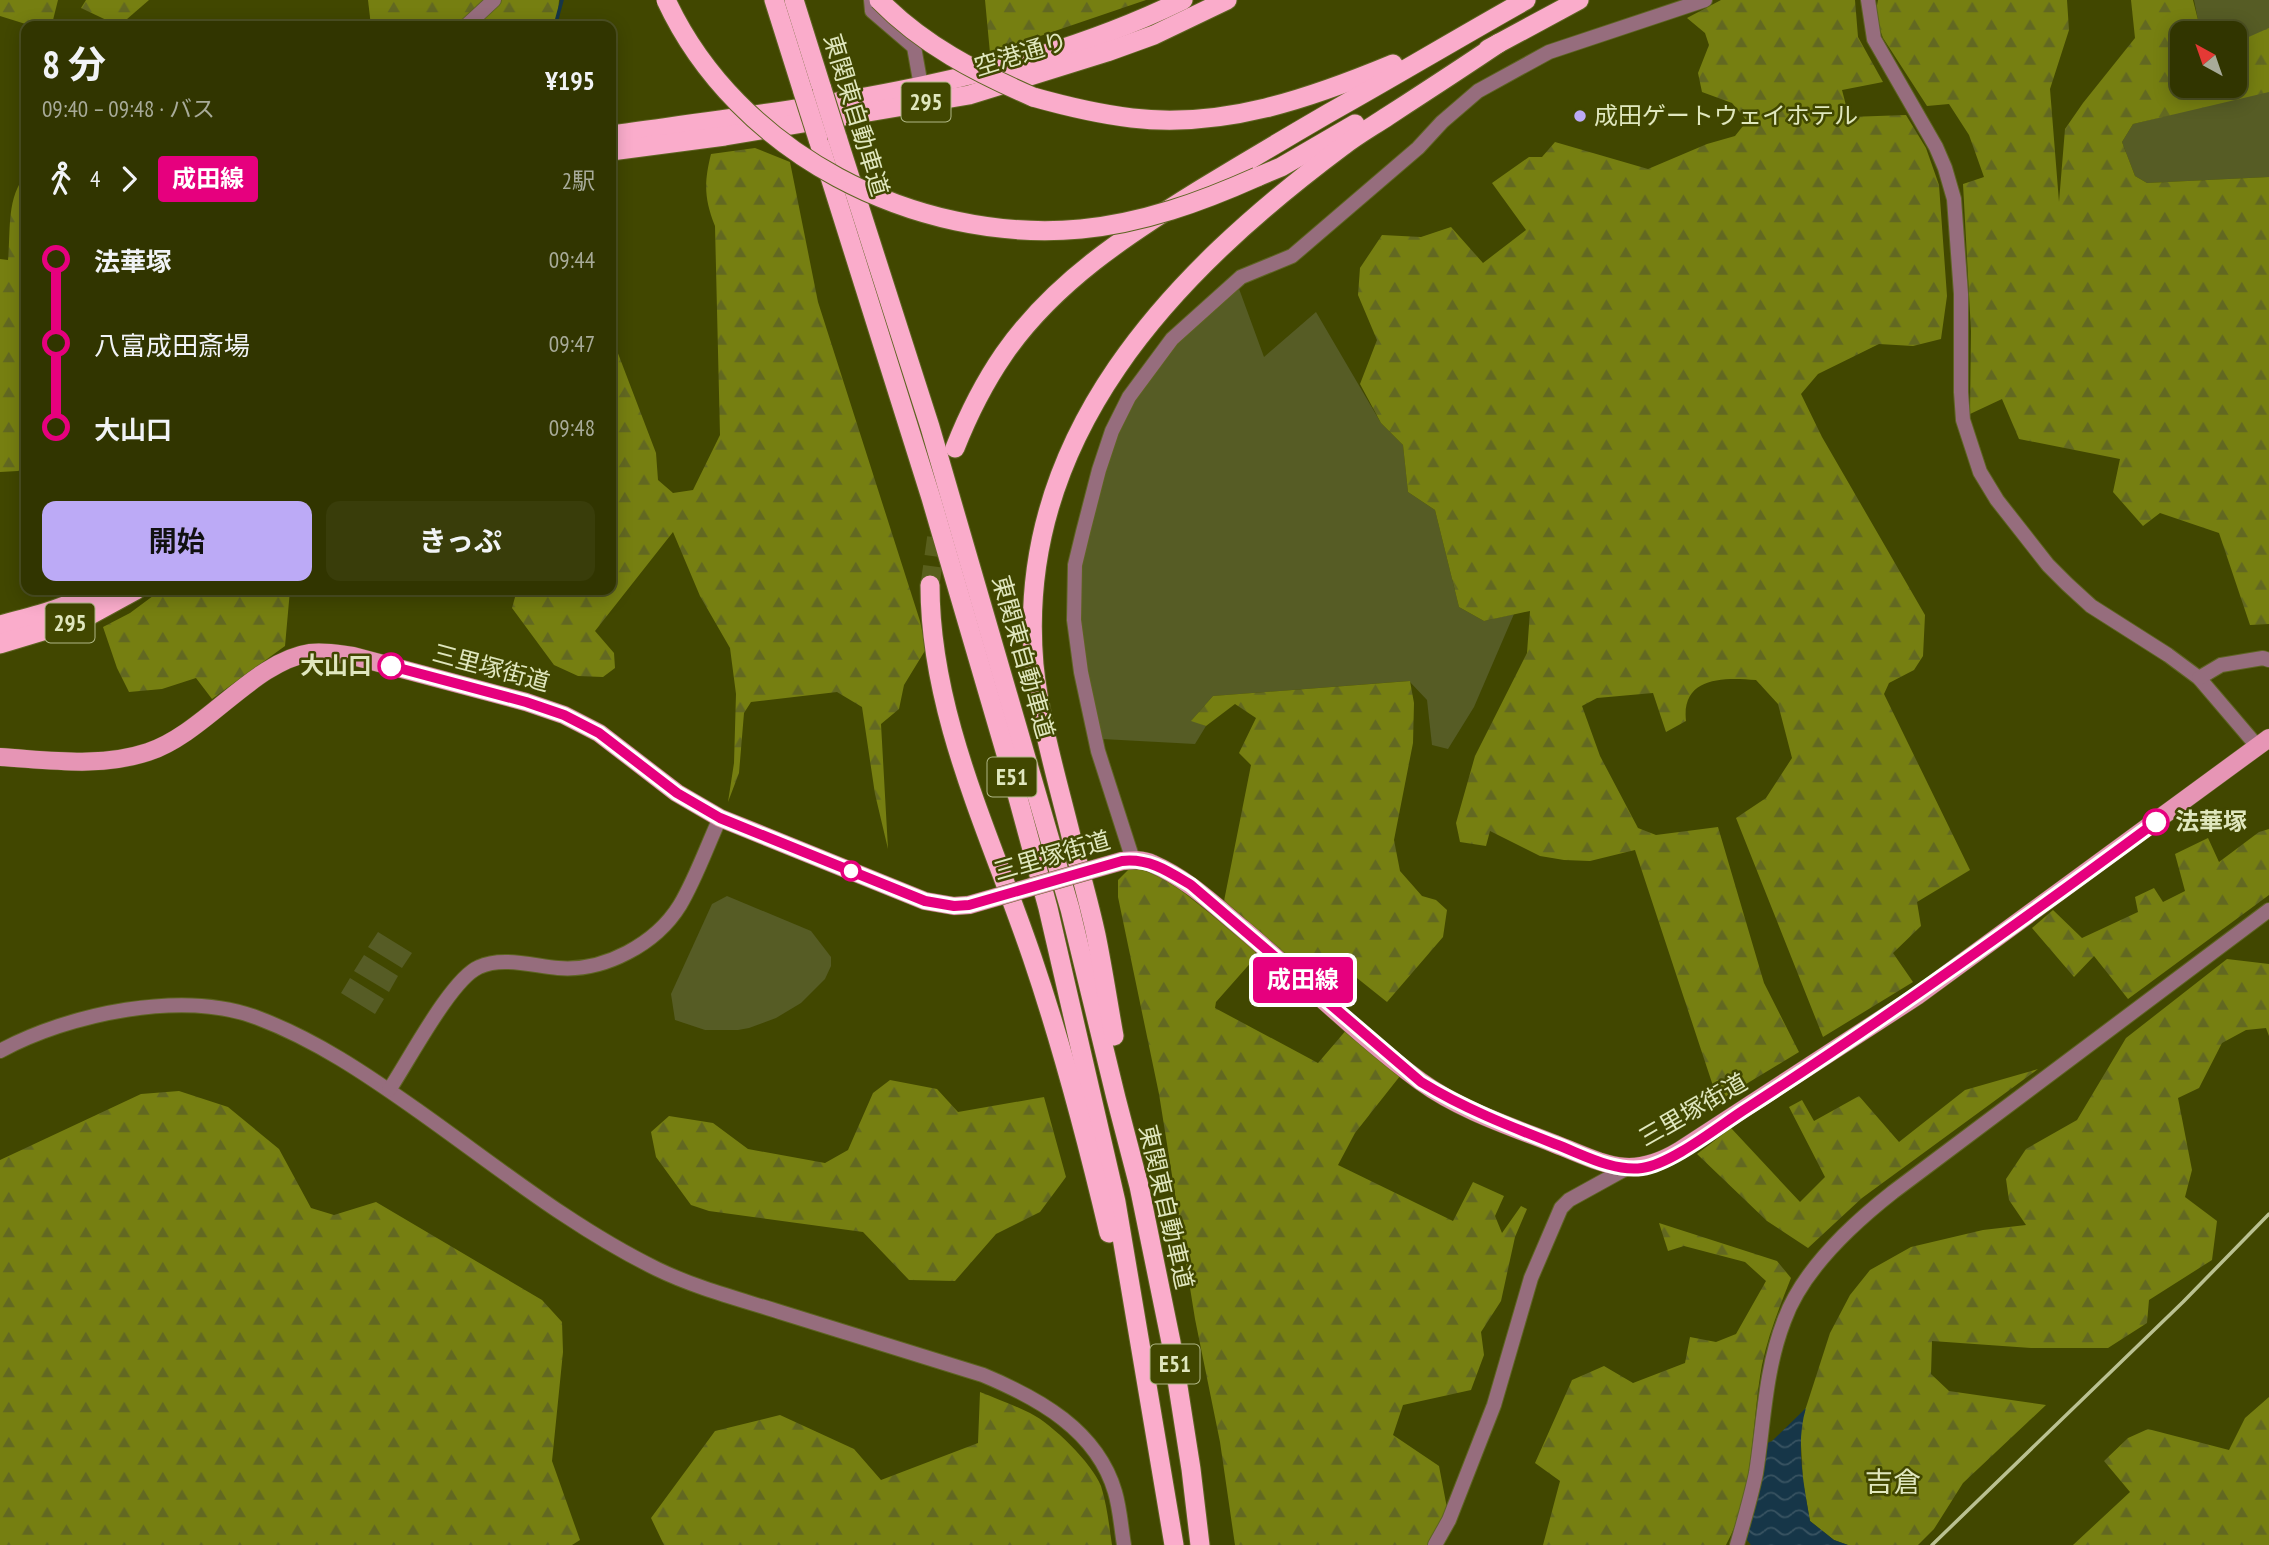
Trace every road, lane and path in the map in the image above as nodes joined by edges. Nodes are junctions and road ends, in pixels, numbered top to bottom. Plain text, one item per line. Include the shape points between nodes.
1 (494, 0) edge
2 (666, 0) edge
3 (774, 0) edge
4 (794, 0) edge
5 (871, 0) edge
6 (880, 0) edge
7 (1183, 0) edge
8 (1227, 0) edge
9 (1526, 0) edge
10 (1705, 0) edge
11 (1868, 0) edge
12 (1577, 2) edge
13 (471, 21) edge
14 (1468, 32) junction
15 (1499, 43) junction
16 (921, 86) junction
17 (812, 91) junction
18 (616, 134) edge
19 (827, 138) junction
20 (616, 150) edge
21 (955, 448) dead end
22 (930, 585) tunnel mouth
23 (90, 595) edge
24 (126, 595) edge
25 (0, 625) edge
26 (0, 644) edge
27 (2269, 660) edge
28 (2199, 678) junction
29 (2263, 742) edge
30 (0, 757) edge
31 (720, 818) junction
32 (1127, 860) junction
33 (2269, 910) edge
34 (0, 1051) edge
35 (388, 1090) junction
36 (1627, 1168) junction
37 (1139, 1185) junction
38 (1156, 1429) junction
39 (1124, 1545) edge
40 (1174, 1545) edge
41 (1200, 1545) edge
42 (1435, 1545) edge
43 (1737, 1545) edge

1 - 13 street
2 - 15 highway, bridge via 684,35 717,80 772,134 863,191 914,210 1007,229 1114,225 1193,204 1281,167
3 - 17 highway, 東関東自動車道 / E51
4 - 17 highway, 東関東自動車道 / E51
5 - 16 street via 872,11 914,47
6 - 14 highway, bridge via 908,26 990,79 1064,106 1133,118 1230,115 1296,101
7 - 16 highway, 空港通り / 295 via 1056,50
8 - 20 highway, 空港通り / 295 via 1154,35 968,95
9 - 14 highway
10 - 32 street via 1549,52 1495,79 1292,256 1241,276 1172,339 1129,397 1099,470 1075,565 1074,620 1098,751
11 - 28 street via 1874,39 1936,147 1954,199 1963,420 1980,472 2039,555 2067,584 2091,606
12 - 15 highway
14 - 21 highway via 1273,144 1094,261 1031,320 1004,354
15 - 37 highway via 1346,144 1238,231 1171,298 1121,362 1083,422 1057,480 1039,544 1032,611 1039,701 1096,934
16 - 18 highway, 空港通り / 295
17 - 19 highway, 東関東自動車道 / E51, bridge
19 - 37 highway, 東関東自動車道 / E51 via 930,426 1070,909
19 - 38 highway, 東関東自動車道 / E51 via 1048,908 1116,1202
22 - 38 highway via 930,623 943,699 1075,1096
23 - 25 highway, 295
24 - 26 highway, 295 via 83,619
27 - 28 street via 2221,664
28 - 29 street
29 - 36 main road, 三里塚街道 via 1917,996 1663,1161
30 - 31 main road, 三里塚街道 via 86,763 150,752 183,734 274,666 308,653 325,652 564,715 599,733 677,793
31 - 32 main road, 三里塚街道, bridge via 925,901 954,906
31 - 35 street via 681,903 647,940 583,967 505,962 477,967 455,986
32 - 36 main road, 三里塚街道 via 1152,863 1191,885 1386,1054 1446,1098
33 - 43 street via 1904,1184 1837,1242 1784,1319 1772,1358 1756,1472
34 - 35 street via 49,1029 110,1012 204,1007 257,1017 334,1053
35 - 39 street via 580,1226 659,1270 983,1375 1046,1405 1090,1445 1101,1462 1115,1490
36 - 42 street via 1561,1208 1531,1278 1494,1405
37 - 41 highway, 東関東自動車道 / E51 via 1171,1342
38 - 40 highway, 東関東自動車道 / E51

